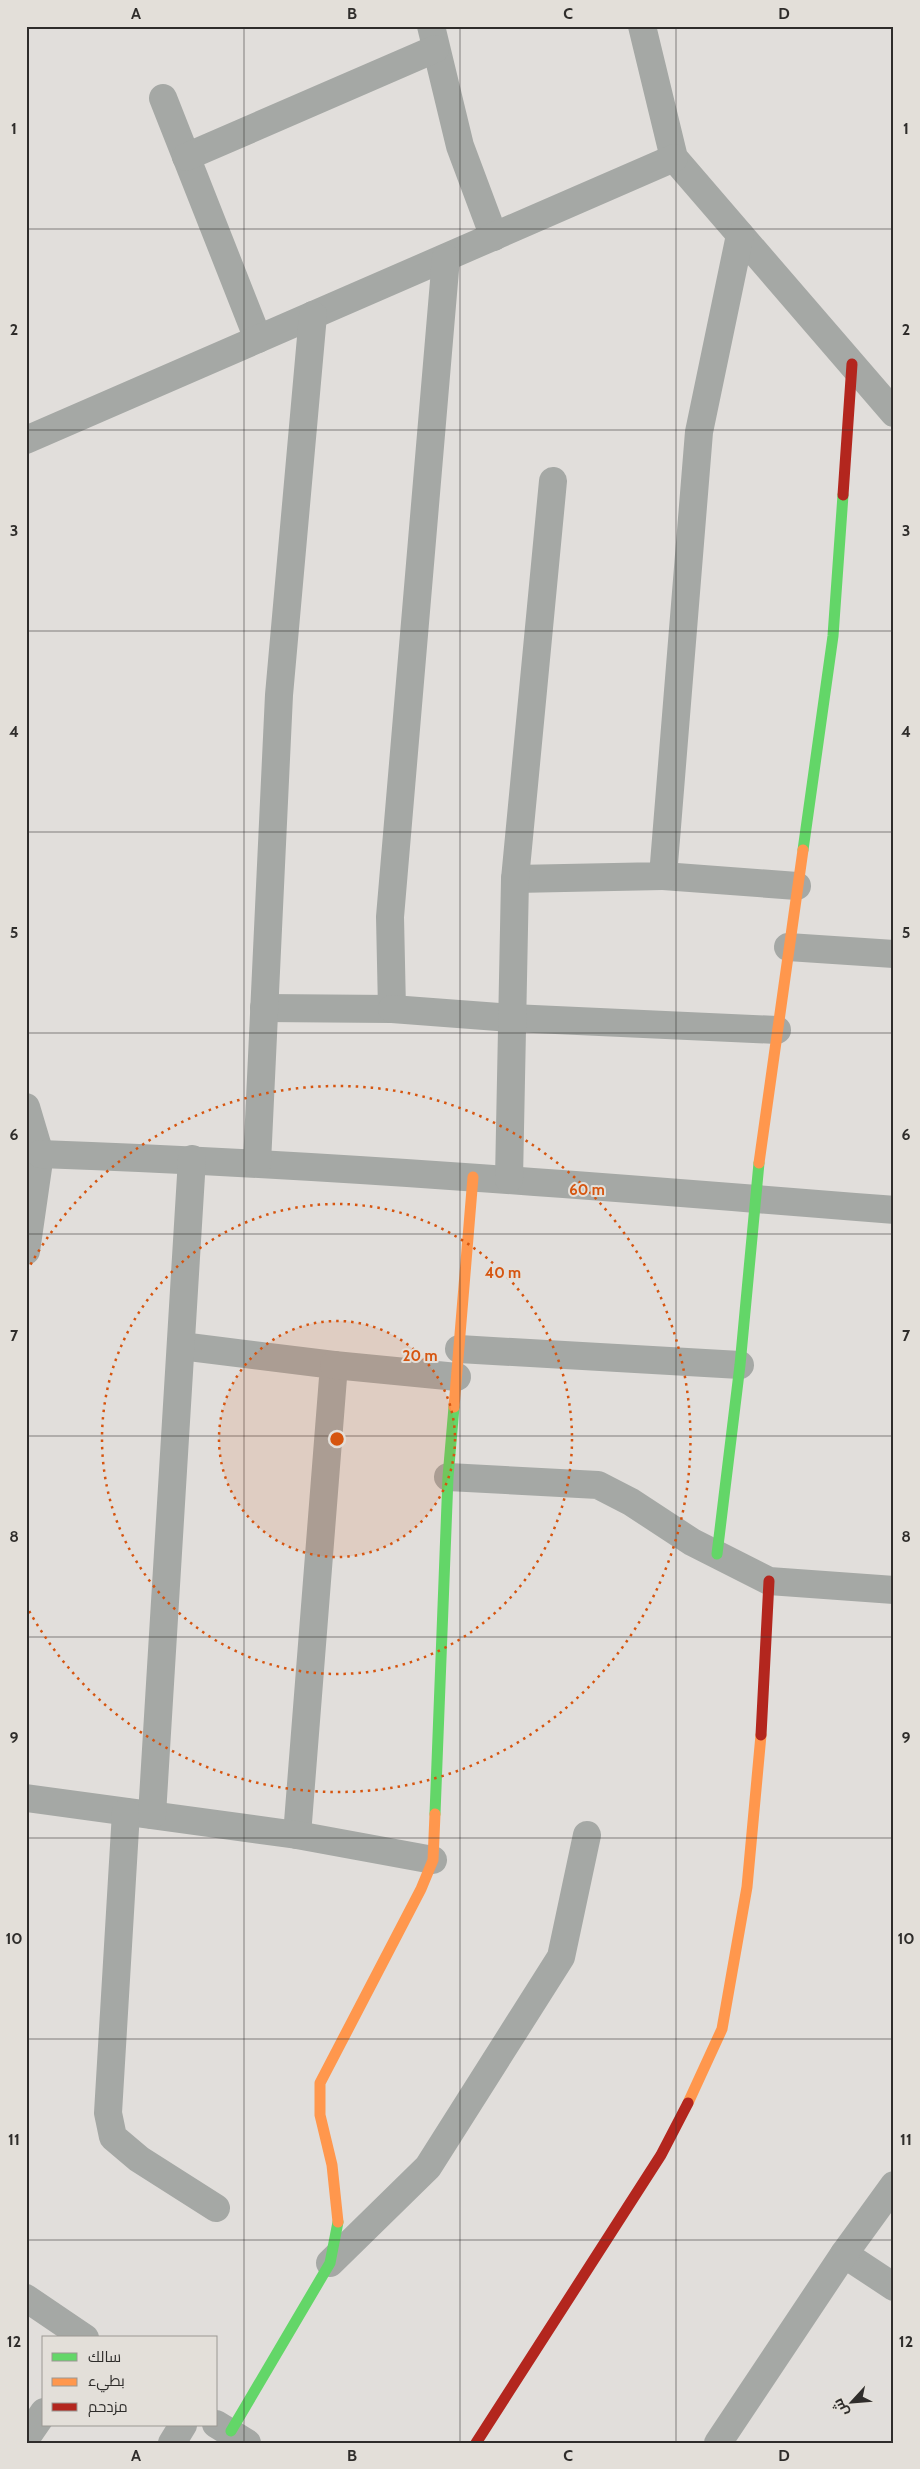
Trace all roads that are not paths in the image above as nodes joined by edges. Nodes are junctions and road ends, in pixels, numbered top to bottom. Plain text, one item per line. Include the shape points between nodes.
1 (642, 26) edge
2 (433, 38) edge
3 (163, 98) dead end
4 (186, 157) junction
5 (674, 158) junction
6 (740, 235) junction
7 (494, 237) junction
8 (446, 258) junction
9 (314, 315) junction
10 (258, 339) junction
11 (852, 364) junction
12 (894, 413) edge
13 (26, 440) edge
14 (554, 481) dead end
15 (664, 876) junction
16 (515, 879) junction
17 (797, 886) junction
18 (788, 948) junction
19 (894, 954) edge
20 (264, 1008) junction
21 (392, 1009) junction
22 (512, 1018) junction
23 (777, 1030) junction
24 (26, 1108) edge
25 (40, 1154) junction
26 (192, 1159) junction
27 (257, 1164) junction
28 (473, 1176) junction
29 (509, 1179) junction
30 (754, 1199) junction
31 (894, 1210) edge
32 (26, 1251) edge
33 (181, 1346) junction
34 (459, 1349) junction
35 (334, 1365) junction
36 (740, 1365) junction
37 (457, 1377) junction
38 (448, 1478) junction
39 (716, 1554) junction
40 (770, 1580) junction
41 (894, 1590) edge
42 (26, 1798) edge
43 (139, 1813) junction
44 (297, 1835) junction
45 (587, 1835) dead end
46 (432, 1860) junction
47 (894, 2185) edge
48 (216, 2208) dead end
49 (844, 2254) junction
50 (330, 2263) junction
51 (894, 2287) edge
52 (26, 2298) edge
53 (82, 2336) edge
54 (42, 2415) edge
55 (182, 2426) edge
56 (231, 2433) edge
57 (26, 2438) edge
58 (172, 2443) edge
59 (476, 2443) edge
60 (718, 2443) edge

1 - 5 street
2 - 4 street
2 - 7 street via 460,146
3 - 4 street
4 - 10 street
5 - 6 street
5 - 7 street
6 - 11 street
6 - 15 street via 699,432
7 - 8 street
8 - 9 street
8 - 21 street via 390,918
9 - 10 street
9 - 20 street via 279,695
10 - 13 street
11 - 12 street
11 - 17 street via 833,636
14 - 16 street
15 - 16 street
15 - 17 street
16 - 22 street
17 - 18 street
18 - 19 street
18 - 23 street
20 - 21 street
20 - 27 street
21 - 22 street
22 - 23 street
22 - 29 street
23 - 30 street
24 - 25 street
25 - 26 street
25 - 32 street
26 - 27 street
26 - 33 street
27 - 28 street
28 - 29 street
28 - 34 street
29 - 30 street
30 - 31 street
30 - 36 street
33 - 35 street
33 - 43 street
34 - 36 street
34 - 37 street
35 - 37 street
35 - 44 street
36 - 39 street
37 - 38 street
38 - 39 street via 598,1486 631,1502
38 - 46 street
39 - 40 street
40 - 41 street
40 - 59 street via 759,1764 747,1887 722,2029 696,2089 661,2155
42 - 43 street
43 - 44 street
43 - 48 street via 108,2113 113,2137 139,2159
44 - 46 street
45 - 50 street via 561,1957 428,2167
46 - 50 street via 421,1889 320,2083 320,2116 332,2165 339,2219
47 - 49 street
49 - 51 street
49 - 60 street
50 - 56 street
52 - 53 street
54 - 57 street
55 - 58 street

